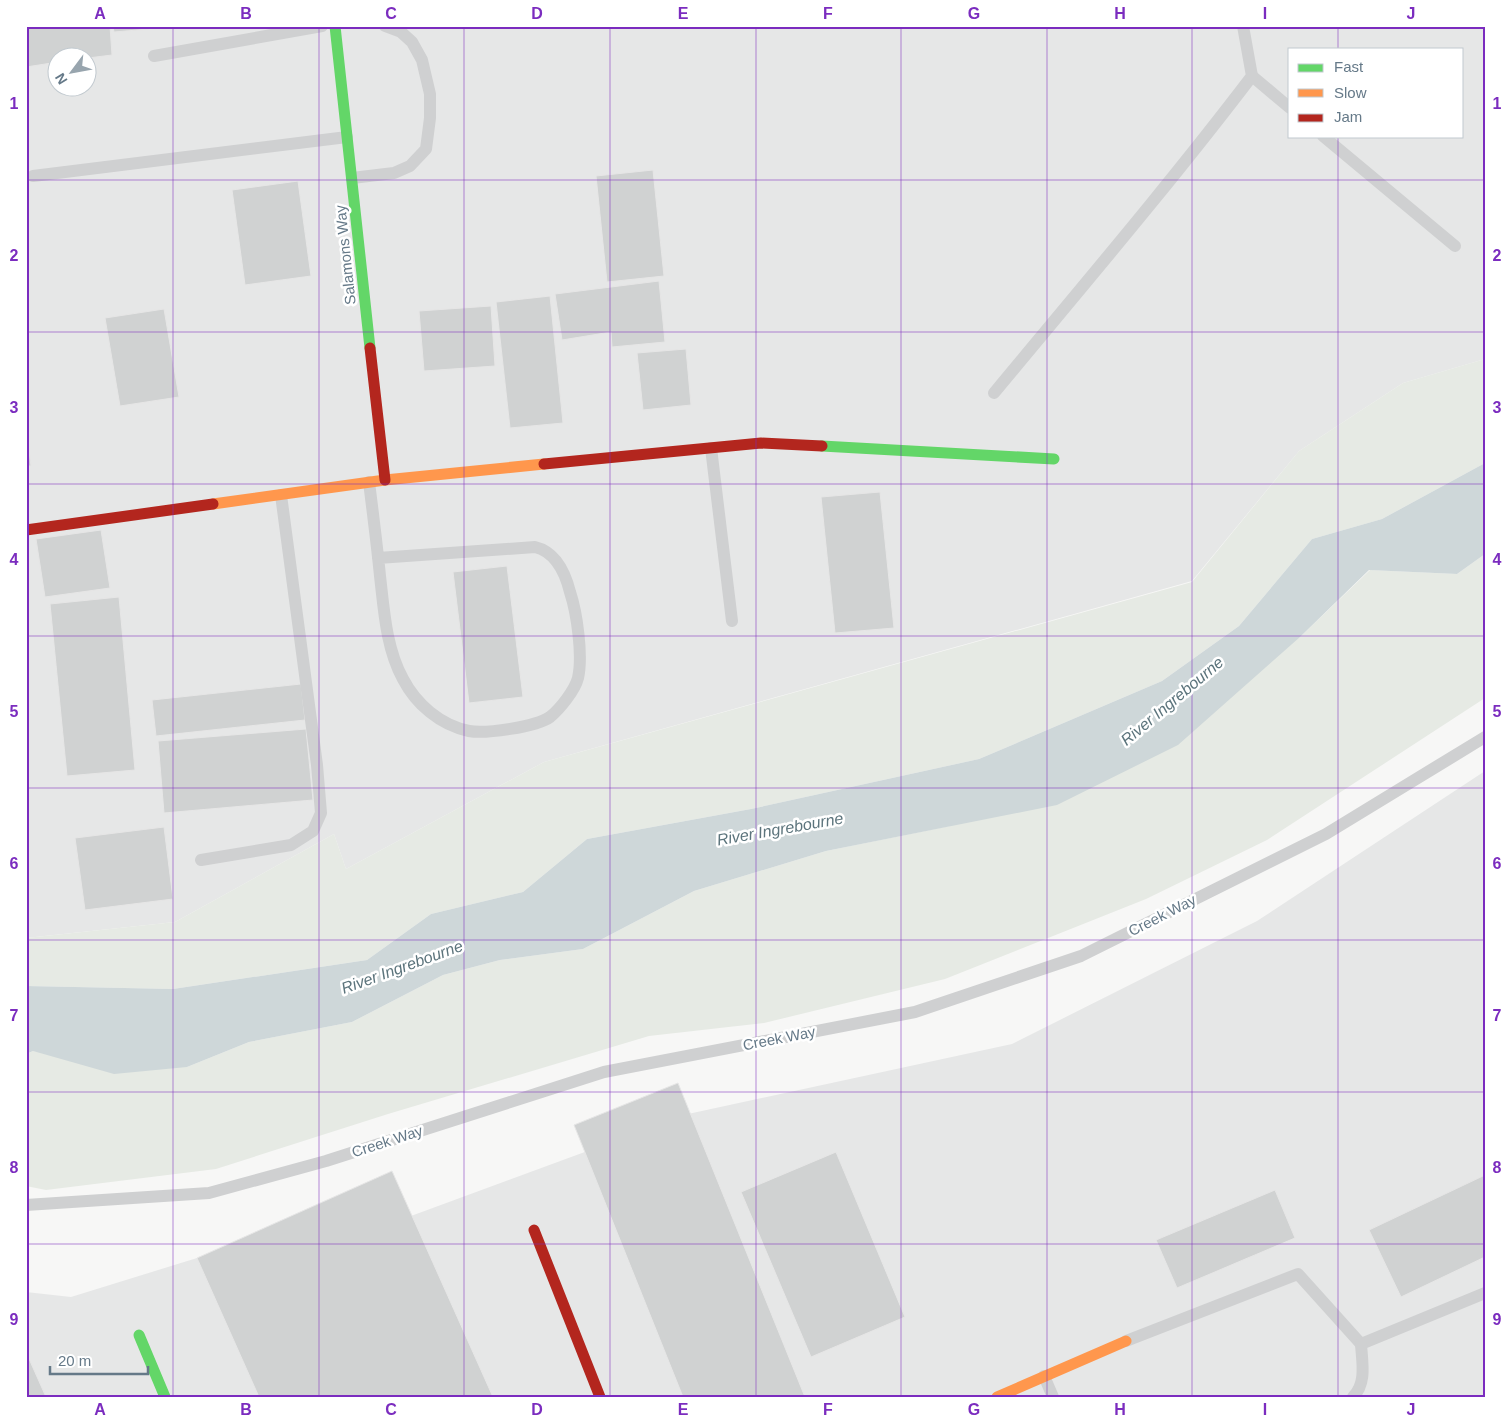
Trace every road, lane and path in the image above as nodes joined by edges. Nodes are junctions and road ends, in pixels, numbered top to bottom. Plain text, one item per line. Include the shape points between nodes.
1 (322, 26) edge
2 (335, 26) edge
3 (385, 26) edge
4 (1243, 26) edge
5 (154, 56) dead end
6 (1252, 76) junction
7 (1288, 106) edge
8 (347, 137) junction
9 (1325, 138) edge
10 (33, 176) dead end
11 (352, 178) junction
12 (1455, 246) dead end
13 (994, 393) dead end
14 (711, 448) junction
15 (1054, 459) dead end
16 (385, 480) junction
17 (369, 482) junction
18 (281, 495) junction
19 (26, 530) edge
20 (378, 558) junction
21 (732, 621) dead end
22 (1485, 737) edge
23 (201, 860) dead end
24 (26, 1205) edge
25 (534, 1230) dead end
26 (1485, 1293) edge
27 (139, 1335) dead end
28 (1126, 1340) joint
29 (1361, 1344) junction
30 (1044, 1376) junction
31 (165, 1397) edge
32 (600, 1397) edge
33 (997, 1397) edge
34 (1053, 1397) edge
35 (1353, 1397) edge

1 - 5 lane
2 - 8 street, Salamons Way
3 - 11 lane via 412,42 422,60 430,94 426,149 410,166 378,176
4 - 6 lane
6 - 7 lane
6 - 13 lane
8 - 10 lane
8 - 11 street, Salamons Way
9 - 12 lane
11 - 16 street, Salamons Way
14 - 15 street via 761,444
14 - 16 street
14 - 21 lane
16 - 17 street
17 - 18 street
17 - 20 lane
18 - 19 street
18 - 23 lane via 321,813 314,830 291,845
20 - 20 lane via 392,650 402,678 417,701 441,720 469,731 493,732 548,718 562,706 578,679 579,659 575,608 566,577 554,558 535,548
22 - 24 lane, Creek Way via 1326,834 1081,956 915,1012 604,1072 326,1161 209,1193
25 - 32 street
26 - 29 lane
27 - 31 street
28 - 29 lane via 1298,1274
28 - 30 street
29 - 35 lane via 1363,1378
30 - 33 street
30 - 34 lane

